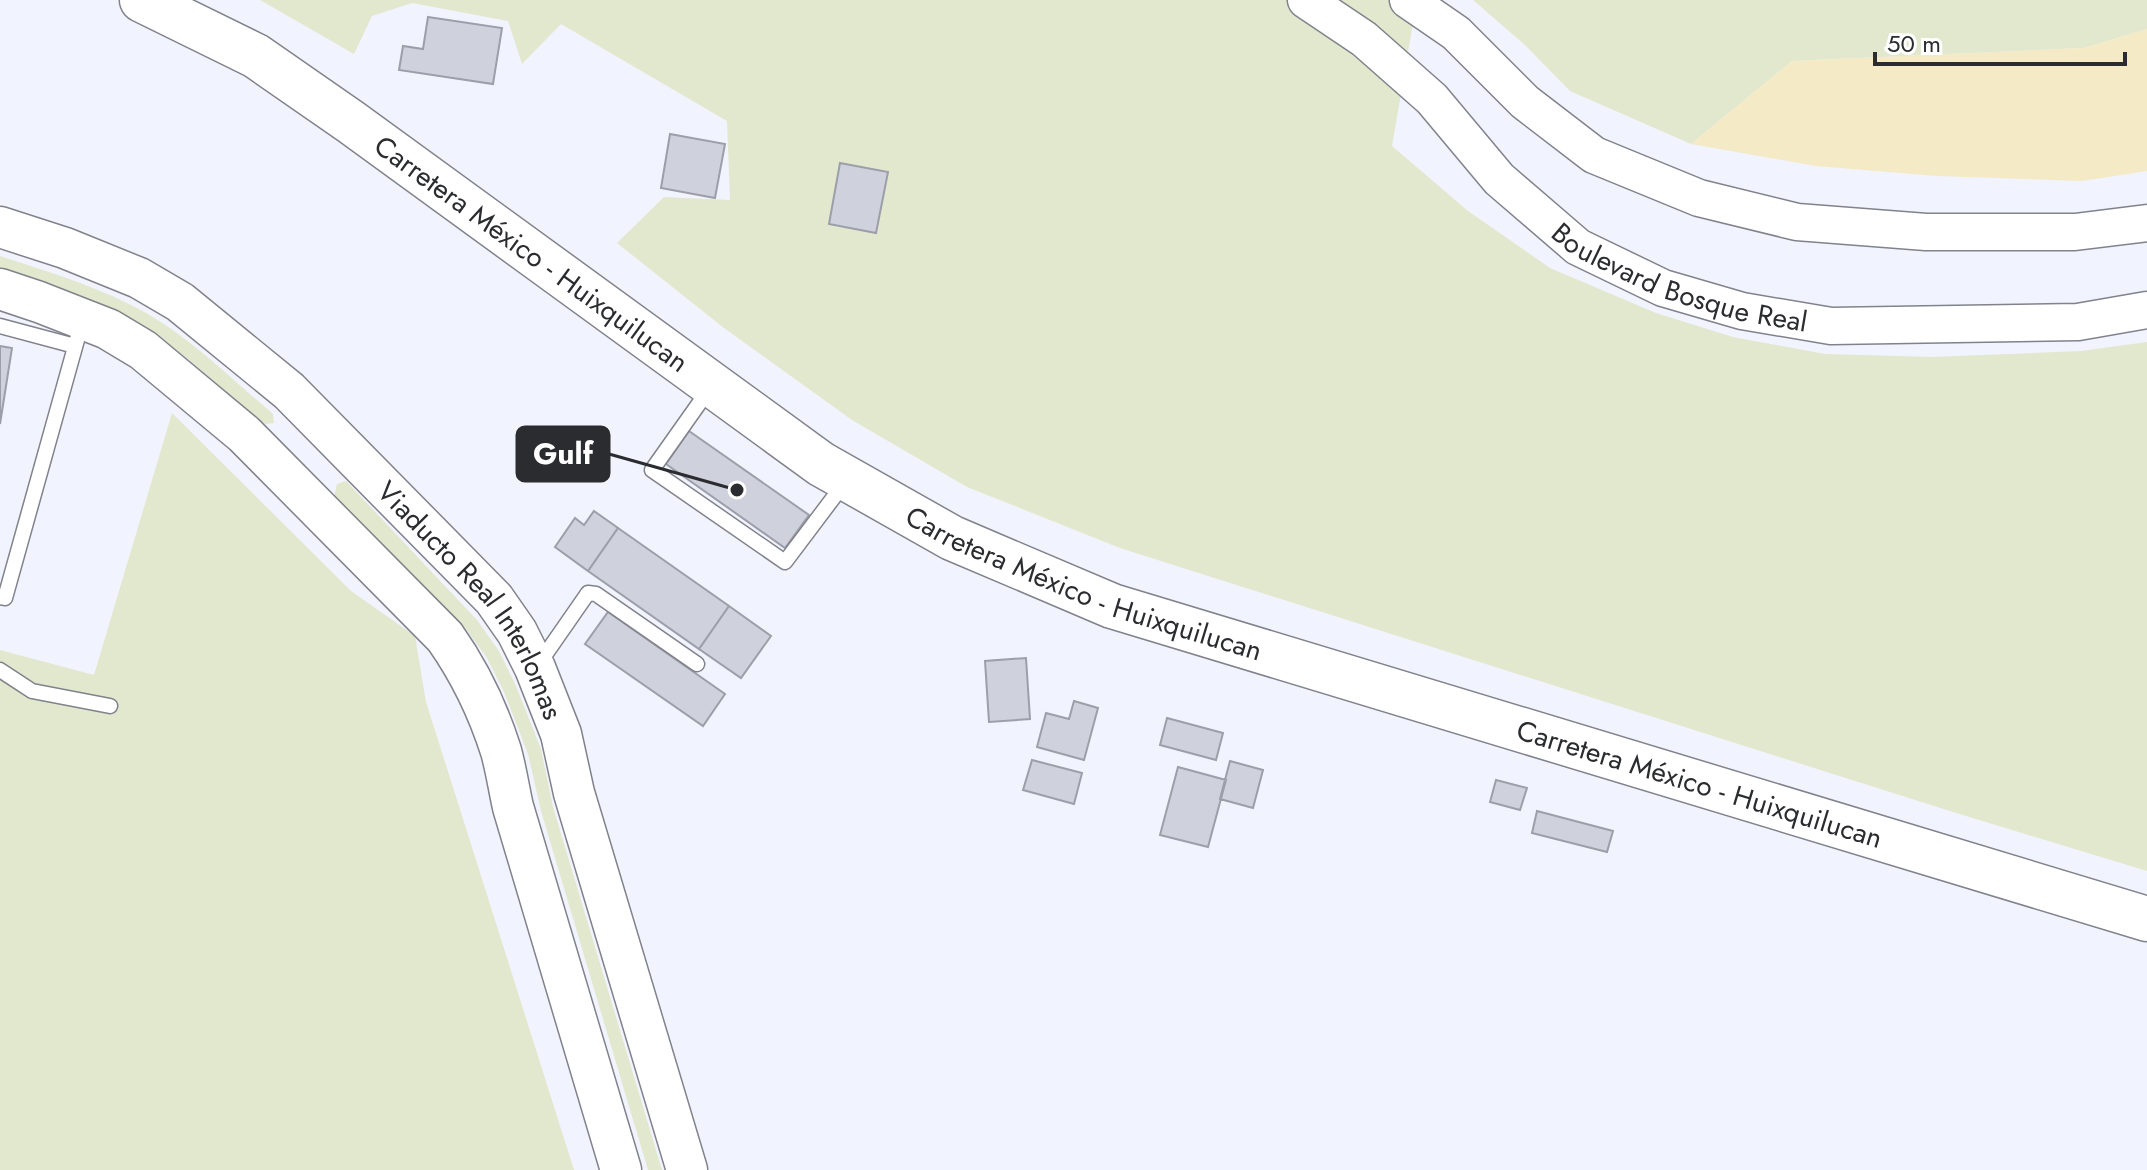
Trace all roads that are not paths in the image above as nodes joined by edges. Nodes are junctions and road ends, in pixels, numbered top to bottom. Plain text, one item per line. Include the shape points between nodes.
1 (142, 0) edge
2 (1306, 0) edge
3 (1408, 0) edge
4 (2147, 223) edge
5 (0, 227) edge
6 (0, 289) edge
7 (2147, 310) edge
8 (0, 326) edge
9 (79, 332) junction
10 (712, 385) junction
11 (848, 479) junction
12 (0, 597) edge
13 (697, 664) dead end
14 (535, 668) junction
15 (0, 670) edge
16 (110, 706) dead end
17 (2147, 919) edge
18 (621, 1170) edge
19 (687, 1170) edge

1 - 10 main road, Carretera México - Huixquilucan via 256,56
2 - 7 street, Boulevard Bosque Real via 1364,39 1432,99 1499,179 1578,247 1663,288 1742,311 1831,326 2078,322
3 - 4 street via 1456,33 1525,102 1594,155 1699,198 1797,222 1926,232 2075,232
5 - 14 main road, Viaducto Real Interlomas via 139,278 211,325 289,391 494,599
6 - 9 main road, Viaducto Real Interlomas
8 - 9 lane
9 - 12 lane via 5,598
9 - 18 main road, Viaducto Real Interlomas via 108,329 143,350 244,434 445,637 463,662 501,751
10 - 11 main road, Carretera México - Huixquilucan
10 - 11 lane via 652,470 785,562
11 - 17 main road, Carretera México - Huixquilucan via 952,538 1112,606
13 - 14 lane via 588,593
14 - 19 main road, Viaducto Real Interlomas via 561,734
15 - 16 lane via 32,691

